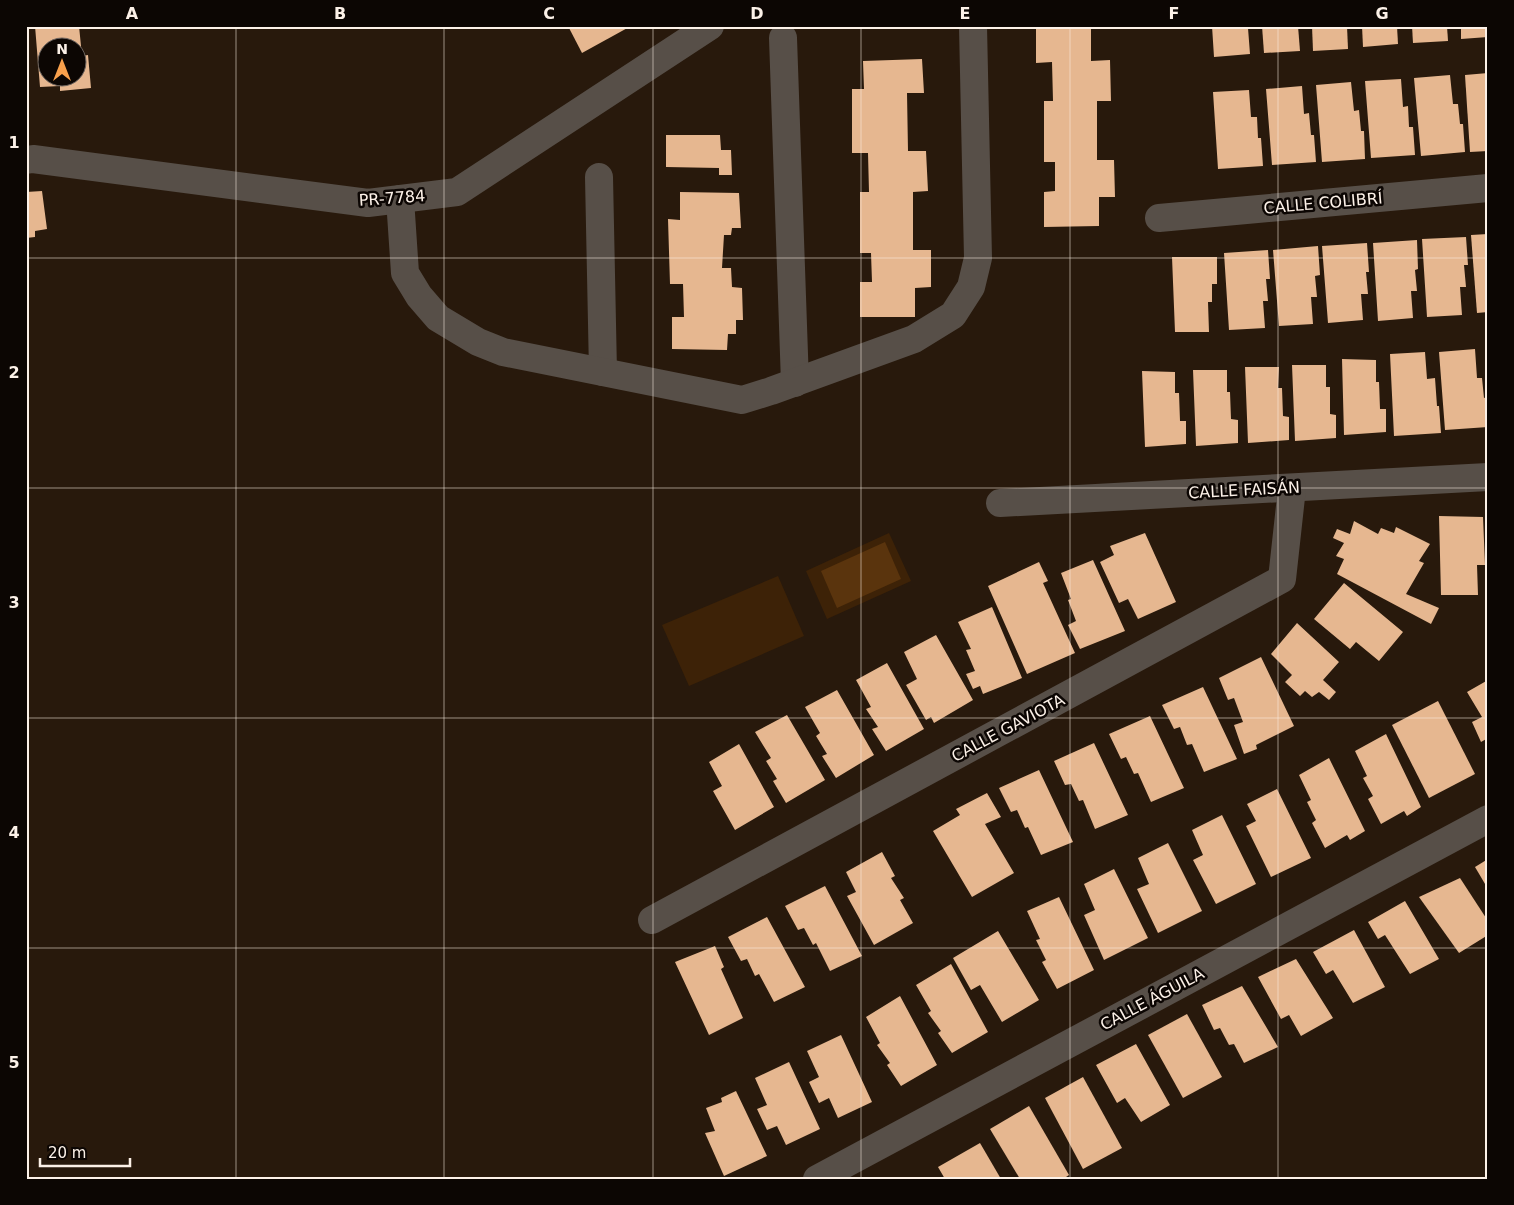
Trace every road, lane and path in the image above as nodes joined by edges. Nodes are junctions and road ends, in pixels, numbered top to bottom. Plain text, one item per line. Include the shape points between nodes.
1 (710, 26) edge
2 (973, 26) edge
3 (783, 38) dead end
4 (26, 160) edge
5 (599, 177) dead end
6 (1488, 188) edge
7 (400, 199) junction
8 (1159, 218) dead end
9 (603, 372) junction
10 (794, 382) junction
11 (1488, 478) edge
12 (1292, 488) junction
13 (1000, 503) dead end
14 (1488, 819) edge
15 (652, 920) dead end
16 (817, 1179) edge

1 - 7 street, PR-7784 / PR-7784 via 457,192
2 - 10 street via 978,258 971,287 953,315 914,339
3 - 10 street
4 - 7 street, PR-7784 / PR-7784 via 368,203
5 - 9 street
6 - 8 street, CALLE COLIBRÍ
7 - 9 street via 405,273 438,318 478,342 503,352
9 - 10 street via 742,400
11 - 12 street, CALLE FAISÁN
12 - 13 street, CALLE FAISÁN
12 - 15 street, CALLE GAVIOTA via 1282,579
14 - 16 street, CALLE ÁGUILA

